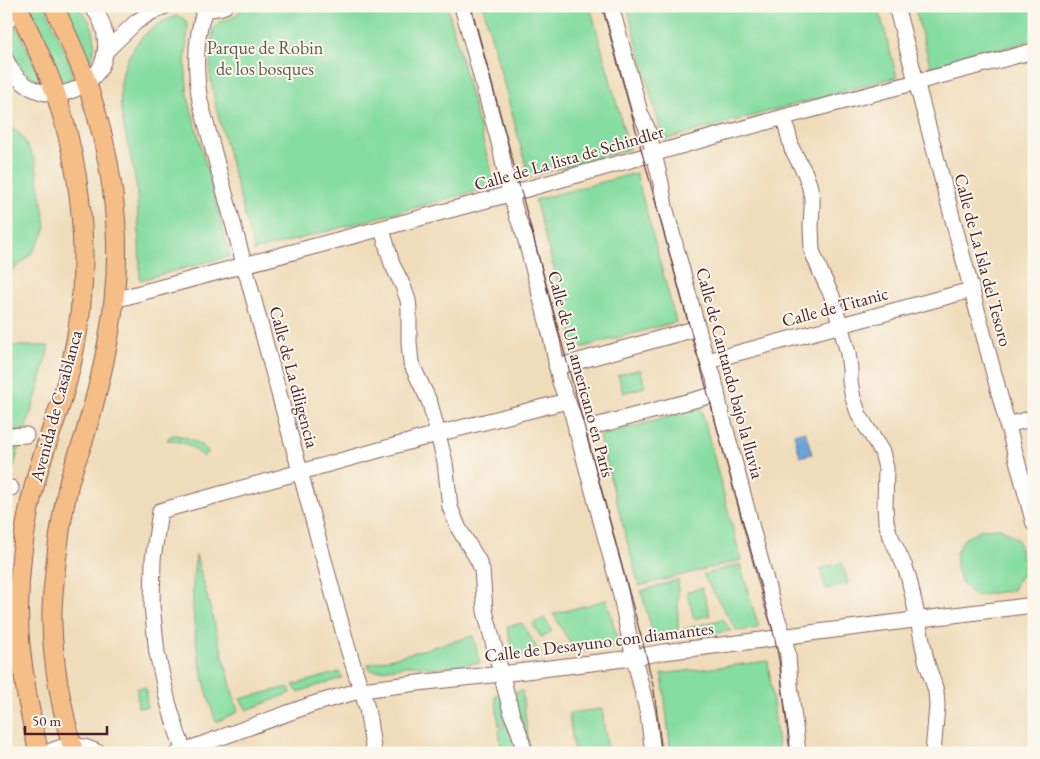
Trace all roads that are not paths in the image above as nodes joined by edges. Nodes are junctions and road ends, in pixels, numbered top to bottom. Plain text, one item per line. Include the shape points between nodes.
1 (18, 6) edge
2 (54, 6) edge
3 (91, 6) edge
4 (165, 6) edge
5 (225, 6) edge
6 (462, 6) edge
7 (611, 6) edge
8 (896, 6) edge
9 (202, 8) edge
10 (6, 23) edge
11 (1034, 51) edge
12 (105, 52) junction
13 (6, 60) edge
14 (916, 82) junction
15 (87, 83) junction
16 (56, 94) junction
17 (784, 118) junction
18 (654, 154) junction
19 (511, 194) junction
20 (382, 229) junction
21 (244, 266) junction
22 (971, 290) junction
23 (114, 300) junction
24 (840, 325) junction
25 (698, 328) junction
26 (708, 361) junction
27 (556, 366) junction
28 (717, 394) junction
29 (567, 401) junction
30 (1034, 418) edge
31 (1007, 425) junction
32 (576, 431) junction
33 (437, 434) junction
34 (26, 435) dead end
35 (6, 436) edge
36 (300, 472) junction
37 (1034, 524) edge
38 (1034, 605) edge
39 (918, 620) junction
40 (784, 637) junction
41 (634, 657) junction
42 (502, 674) junction
43 (362, 690) junction
44 (73, 749) edge
45 (182, 752) edge
46 (39, 753) edge
47 (47, 753) edge
48 (99, 753) edge
49 (374, 753) edge
50 (524, 753) edge
51 (653, 753) edge
52 (798, 753) edge
53 (933, 753) edge

1 - 10 street
1 - 16 main road, Avenida de Casablanca
2 - 15 main road, Avenida de Casablanca
3 - 12 street via 104,29
4 - 12 street via 136,22
5 - 9 street
6 - 19 street, Calle de Un americano en París
7 - 18 street, Calle de Cantando bajo la lluvia
8 - 14 street, Calle de La Isla del Tesoro
9 - 21 street, Calle de La diligencia via 197,45 198,90
11 - 14 street, Calle de La lista de Schindler
12 - 15 street via 96,75
13 - 16 street via 16,76 30,88
14 - 17 street, Calle de La lista de Schindler
14 - 22 street, Calle de La Isla del Tesoro
15 - 16 street
15 - 23 main road, Avenida de Casablanca via 102,137 112,192 116,251
16 - 46 main road, Avenida de Casablanca via 75,168 83,258 77,336 28,511 19,588 19,632
17 - 18 street, Calle de La lista de Schindler
17 - 24 street via 792,149 805,173 812,196 812,251 832,296
18 - 19 street, Calle de La lista de Schindler
18 - 25 street, Calle de Cantando bajo la lluvia
19 - 20 street, Calle de La lista de Schindler
19 - 27 street, Calle de Un americano en París via 525,237
20 - 21 street, Calle de La lista de Schindler
20 - 33 street via 392,264 406,293 411,363 430,403
21 - 23 street, Calle de La lista de Schindler
21 - 36 street, Calle de La diligencia
22 - 24 street, Calle de Titanic
22 - 31 street, Calle de La Isla del Tesoro
23 - 44 main road, Avenida de Casablanca via 98,392 69,483 54,581 52,623 56,672
24 - 26 street, Calle de Titanic
24 - 39 street via 848,353 852,398 859,416 882,452 886,468 888,533 905,567
25 - 26 street, Calle de Cantando bajo la lluvia
25 - 27 street
26 - 28 street, Calle de Cantando bajo la lluvia
27 - 29 street, Calle de Un americano en París
28 - 32 street
28 - 40 street, Calle de Cantando bajo la lluvia
29 - 32 street, Calle de Un americano en París
29 - 33 street
30 - 31 street
31 - 37 street, Calle de La Isla del Tesoro
32 - 41 street, Calle de Un americano en París via 620,591
33 - 36 street
33 - 42 street via 445,462 451,512 482,570 485,611
34 - 35 street
36 - 43 street, Calle de La diligencia
36 - 45 street via 160,511 153,559 152,605 157,653
38 - 39 street, Calle de Desayuno con diamantes
39 - 40 street, Calle de Desayuno con diamantes
39 - 53 street via 936,691
40 - 41 street, Calle de Desayuno con diamantes
40 - 52 street, Calle de Cantando bajo la lluvia
41 - 42 street, Calle de Desayuno con diamantes
41 - 51 street, Calle de Un americano en París via 648,714
42 - 43 street, Calle de Desayuno con diamantes
42 - 50 street
43 - 45 street, Calle de Desayuno con diamantes via 313,704
43 - 49 street, Calle de La diligencia
44 - 47 street via 60,747
44 - 48 street via 84,747

